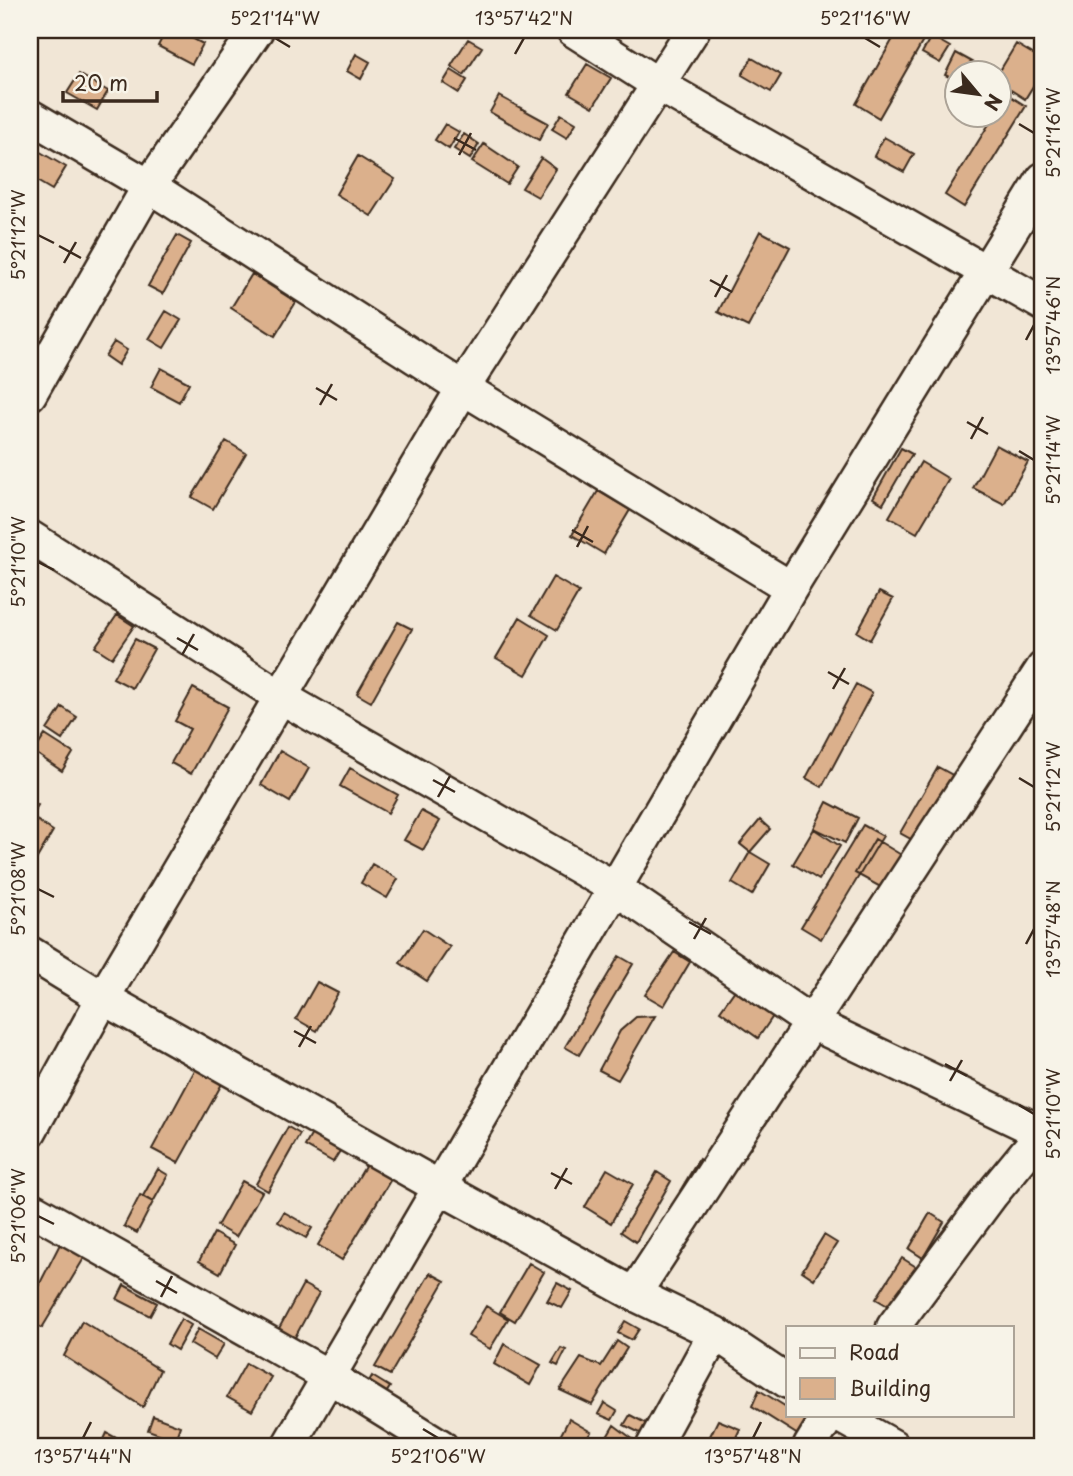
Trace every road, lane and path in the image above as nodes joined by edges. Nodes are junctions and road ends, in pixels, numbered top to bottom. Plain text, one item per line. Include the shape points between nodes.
1 (257, 30) edge
2 (573, 30) edge
3 (693, 30) edge
4 (659, 85) junction
5 (30, 116) edge
6 (1043, 179) edge
7 (149, 186) junction
8 (987, 270) junction
9 (1043, 304) edge
10 (463, 388) junction
11 (30, 394) edge
12 (30, 537) edge
13 (791, 588) junction
14 (1043, 668) edge
15 (281, 697) junction
16 (615, 888) junction
17 (30, 953) edge
18 (103, 998) junction
19 (812, 1023) junction
20 (30, 1130) edge
21 (1043, 1133) edge
22 (441, 1188) junction
23 (30, 1208) edge
24 (634, 1294) junction
25 (894, 1326) edge
26 (715, 1333) junction
27 (328, 1376) junction
28 (786, 1380) edge
29 (828, 1416) edge
30 (840, 1416) edge
31 (288, 1446) edge
32 (441, 1446) edge
33 (653, 1446) edge
34 (810, 1446) edge
35 (893, 1446) edge

1 - 7 street
2 - 4 street
3 - 4 street
4 - 8 street
4 - 10 street
5 - 7 street
6 - 8 street
7 - 10 street
7 - 11 street
8 - 9 street
8 - 13 street
10 - 13 street
10 - 15 street
12 - 15 street
13 - 16 street
14 - 19 street
15 - 16 street
15 - 18 street
16 - 19 street
16 - 22 street
17 - 18 street
18 - 20 street
18 - 22 street
19 - 21 street
19 - 24 street
21 - 25 street
22 - 24 street
22 - 27 street
23 - 27 street
24 - 26 street
26 - 28 street
26 - 33 street
27 - 31 street
27 - 32 street
29 - 34 street
30 - 35 street

